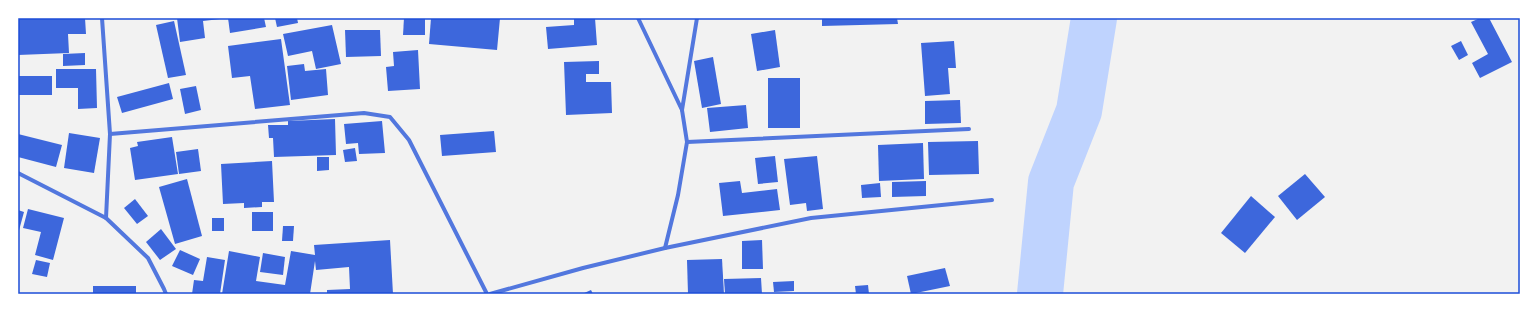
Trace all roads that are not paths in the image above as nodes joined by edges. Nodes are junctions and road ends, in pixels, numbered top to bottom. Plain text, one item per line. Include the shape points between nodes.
1 (102, 18) edge
2 (638, 18) edge
3 (697, 18) edge
4 (682, 110) junction
5 (969, 129) dead end
6 (110, 134) junction
7 (687, 142) junction
8 (18, 172) edge
9 (992, 200) dead end
10 (106, 218) junction
11 (665, 248) junction
12 (166, 294) edge
13 (488, 294) edge

1 - 6 street
2 - 4 street
3 - 4 street
4 - 7 street
5 - 7 street
6 - 10 street
6 - 13 street via 364,113 390,117 409,140
7 - 11 street
8 - 10 street
9 - 11 street via 811,218
10 - 12 street via 148,258
11 - 13 street

